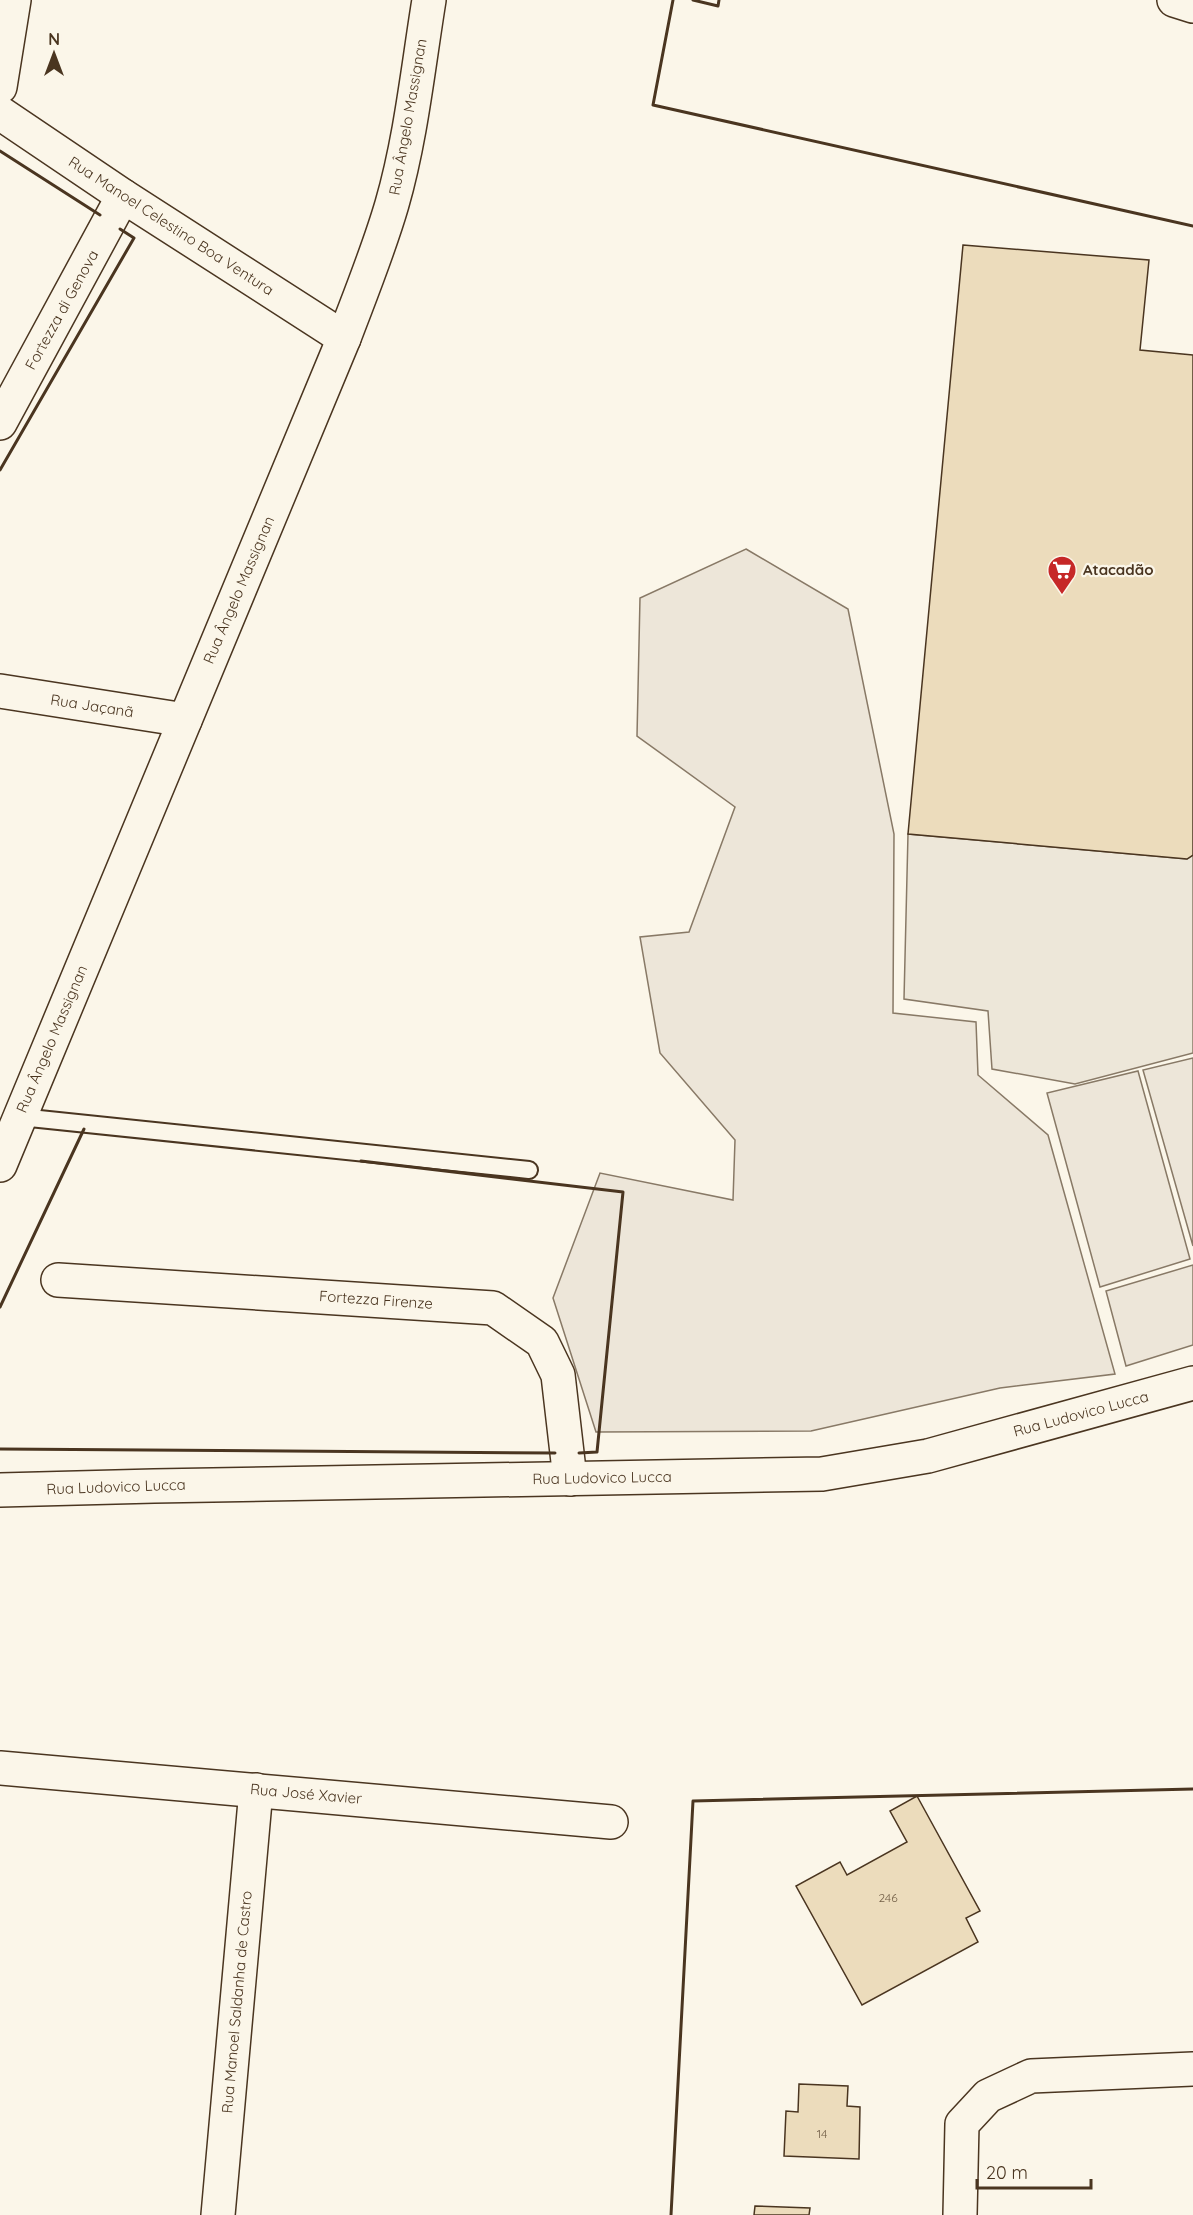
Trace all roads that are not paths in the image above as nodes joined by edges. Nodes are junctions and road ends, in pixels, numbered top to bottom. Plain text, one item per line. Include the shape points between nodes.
1 (14, 0) edge
2 (429, 0) edge
3 (1174, 0) edge
4 (1193, 6) edge
5 (0, 87) edge
6 (0, 113) edge
7 (123, 196) junction
8 (344, 338) junction
9 (0, 423) edge
10 (0, 691) edge
11 (185, 720) junction
12 (10, 1115) edge
13 (0, 1165) edge
14 (529, 1170) dead end
15 (58, 1280) dead end
16 (1193, 1383) edge
17 (570, 1479) junction
18 (0, 1491) edge
19 (0, 1768) edge
20 (256, 1790) junction
21 (611, 1822) dead end
22 (1193, 2069) edge
23 (218, 2215) edge
24 (960, 2215) edge

1 - 5 street
2 - 8 street, Rua Ângelo Massignan via 392,204
3 - 4 street
6 - 7 street, Rua Manoel Celestino Boa Ventura
7 - 8 street, Rua Manoel Celestino Boa Ventura
7 - 9 street, Fortezza di Genova
8 - 11 street, Rua Ângelo Massignan
10 - 11 street, Rua Jaçanã
11 - 12 street, Rua Ângelo Massignan
12 - 13 street, Rua Ângelo Massignan
12 - 14 lane
15 - 17 street, Fortezza Firenze via 493,1308 542,1342 558,1375
16 - 17 street, Rua Ludovico Lucca via 928,1456 822,1474
17 - 18 street, Rua Ludovico Lucca
19 - 20 street, Rua José Xavier
20 - 21 street, Rua José Xavier
20 - 23 street, Rua Manoel Saldanha de Castro
22 - 24 street via 1031,2076 988,2096 962,2124

